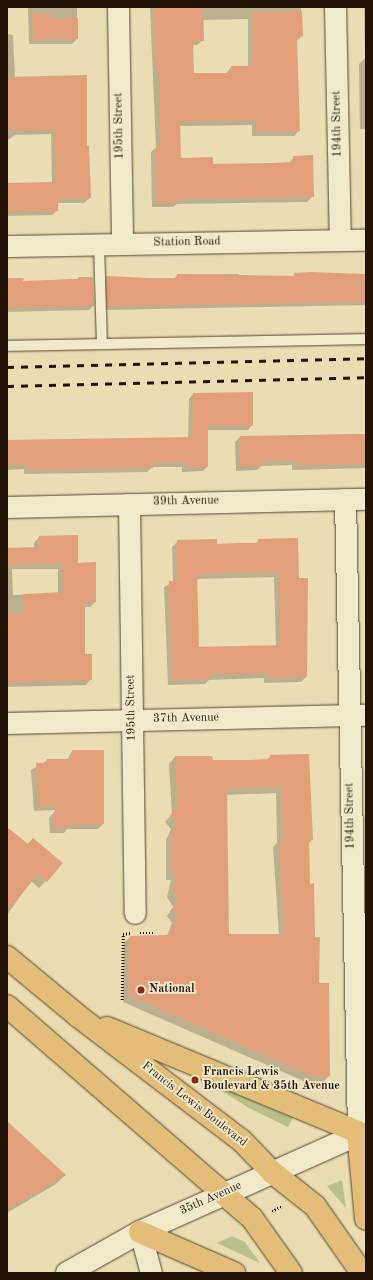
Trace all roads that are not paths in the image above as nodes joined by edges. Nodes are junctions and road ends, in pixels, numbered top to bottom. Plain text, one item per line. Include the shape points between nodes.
1 (118, 7) edge
2 (335, 7) edge
3 (340, 240) junction
4 (366, 240) edge
5 (99, 244) junction
6 (122, 244) junction
7 (7, 246) edge
8 (366, 339) edge
9 (102, 344) junction
10 (7, 346) edge
11 (345, 499) junction
12 (366, 499) edge
13 (129, 504) junction
14 (7, 507) edge
15 (357, 715) edge
16 (132, 720) junction
17 (7, 723) edge
18 (135, 913) dead end
19 (7, 957) edge
20 (7, 1006) edge
21 (78, 1016) junction
22 (362, 1132) edge
23 (272, 1172) junction
24 (224, 1193) junction
25 (365, 1213) edge
26 (140, 1232) junction
27 (67, 1273) edge
28 (151, 1273) edge
29 (234, 1273) edge
30 (291, 1273) edge
31 (362, 1273) edge

1 - 6 street, 195th Street
2 - 3 street, 194th Street
3 - 4 street, Station Road
3 - 6 street, Station Road
5 - 6 street, Station Road
5 - 7 street, Station Road
5 - 9 lane
8 - 9 lane
9 - 10 lane
11 - 12 street, 39th Avenue
11 - 13 street, 39th Avenue
11 - 15 street, 194th Street
13 - 14 street, 39th Avenue
13 - 16 street, 195th Street
15 - 16 street, 37th Avenue
15 - 22 street, 194th Street
16 - 17 street, 37th Avenue
16 - 18 street, 195th Street
19 - 21 main road, Francis Lewis Boulevard
20 - 24 main road
21 - 22 main road
21 - 23 main road, Francis Lewis Boulevard via 241,1140
22 - 23 street, 35th Avenue
22 - 25 main road
23 - 24 street, 35th Avenue
23 - 31 main road, Francis Lewis Boulevard via 316,1206
24 - 26 street, 35th Avenue
24 - 30 main road via 252,1218
26 - 27 street, 35th Avenue
26 - 28 street
26 - 29 main road

